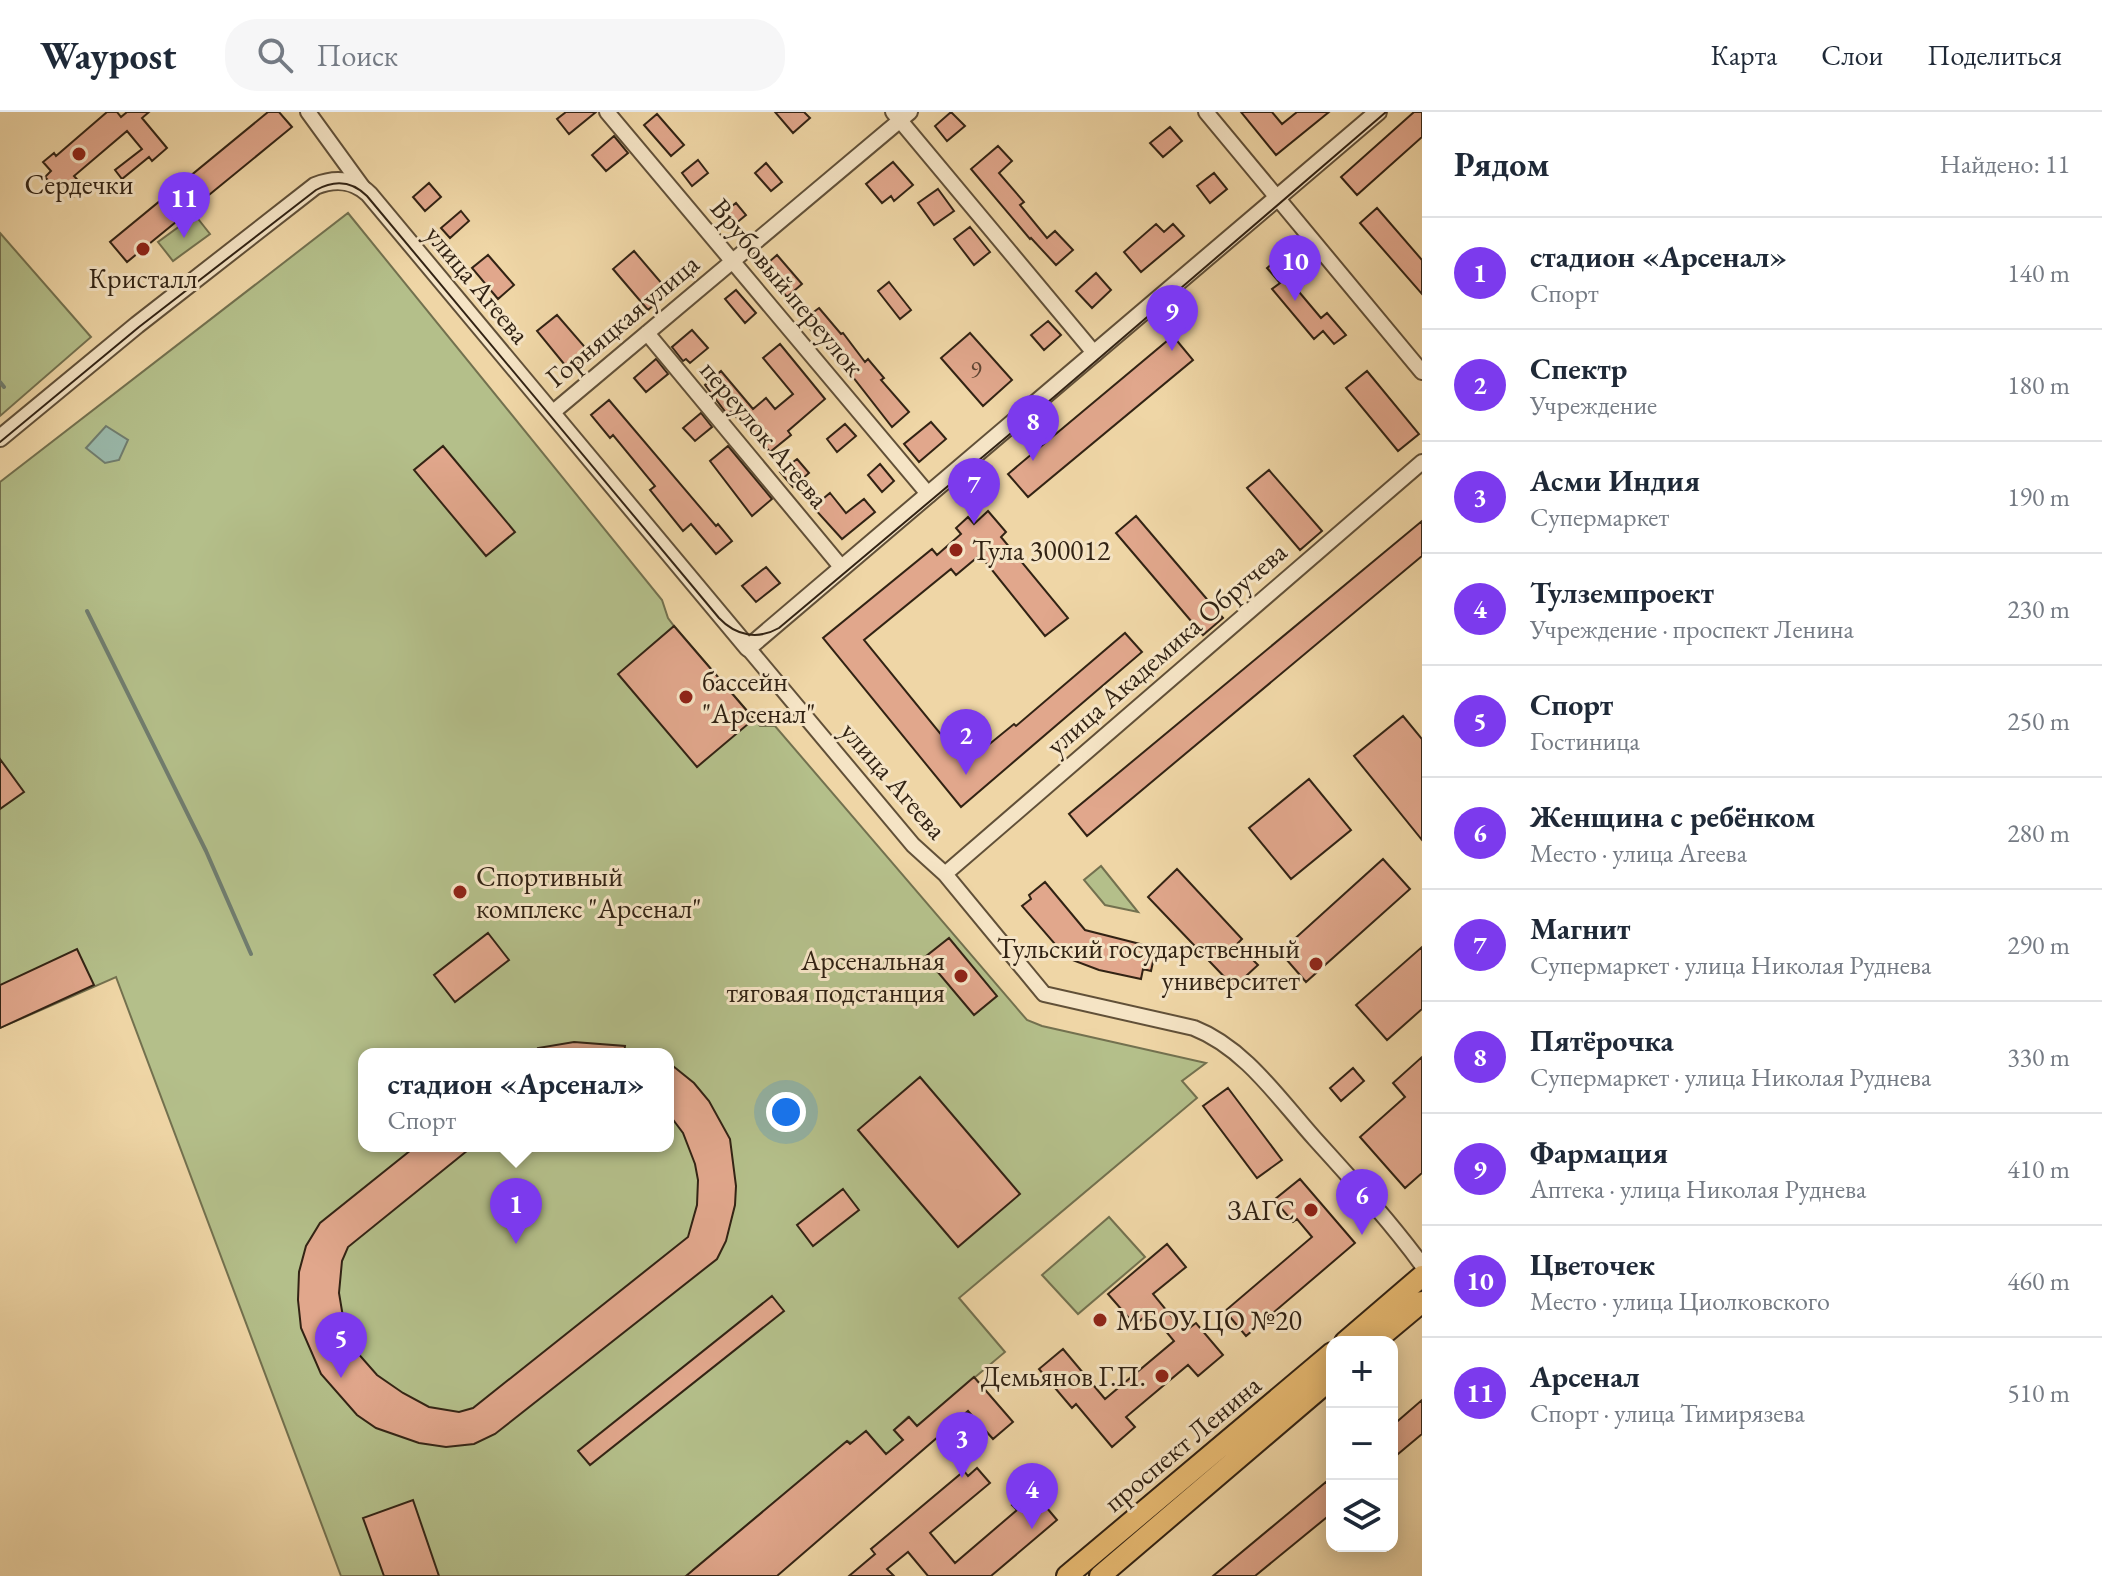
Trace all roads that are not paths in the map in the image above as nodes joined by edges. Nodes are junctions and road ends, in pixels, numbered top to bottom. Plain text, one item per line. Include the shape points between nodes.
1 (308, 112) edge
2 (607, 112) edge
3 (1206, 112) edge
4 (1378, 112) edge
5 (901, 115) edge
6 (364, 189) junction
7 (1276, 199) junction
8 (733, 261) junction
9 (647, 333) junction
10 (1095, 354) junction
11 (1422, 372) edge
12 (552, 413) junction
13 (0, 438) edge
14 (1422, 462) edge
15 (929, 495) junction
16 (842, 568) junction
17 (748, 648) junction
18 (945, 874) junction
19 (1422, 1265) edge
20 (1422, 1276) edge
21 (1422, 1302) edge
22 (1352, 1336) edge
23 (1381, 1336) edge
24 (1326, 1358) edge
25 (1326, 1383) edge
26 (1067, 1576) edge
27 (1100, 1576) edge

1 - 6 street, улица Агеева
2 - 8 street, Врубовый переулок
3 - 7 street
4 - 7 street
5 - 8 street, Горняцкая улица
5 - 10 street
6 - 12 street, улица Агеева
6 - 13 street via 335,180 315,186
7 - 10 street
7 - 11 street
8 - 9 street, Горняцкая улица
8 - 15 street, Врубовый переулок
9 - 12 street, Горняцкая улица
9 - 16 street, переулок Агеева
10 - 15 street
12 - 17 street, улица Агеева
14 - 18 street, улица Академика Обручева
15 - 16 street
16 - 17 street
17 - 18 street, улица Агеева via 913,845
18 - 19 street, улица Агеева via 1044,994 1216,1037 1300,1121
20 - 22 main road
21 - 23 main road
24 - 26 main road, проспект Ленина
25 - 27 main road, проспект Ленина

